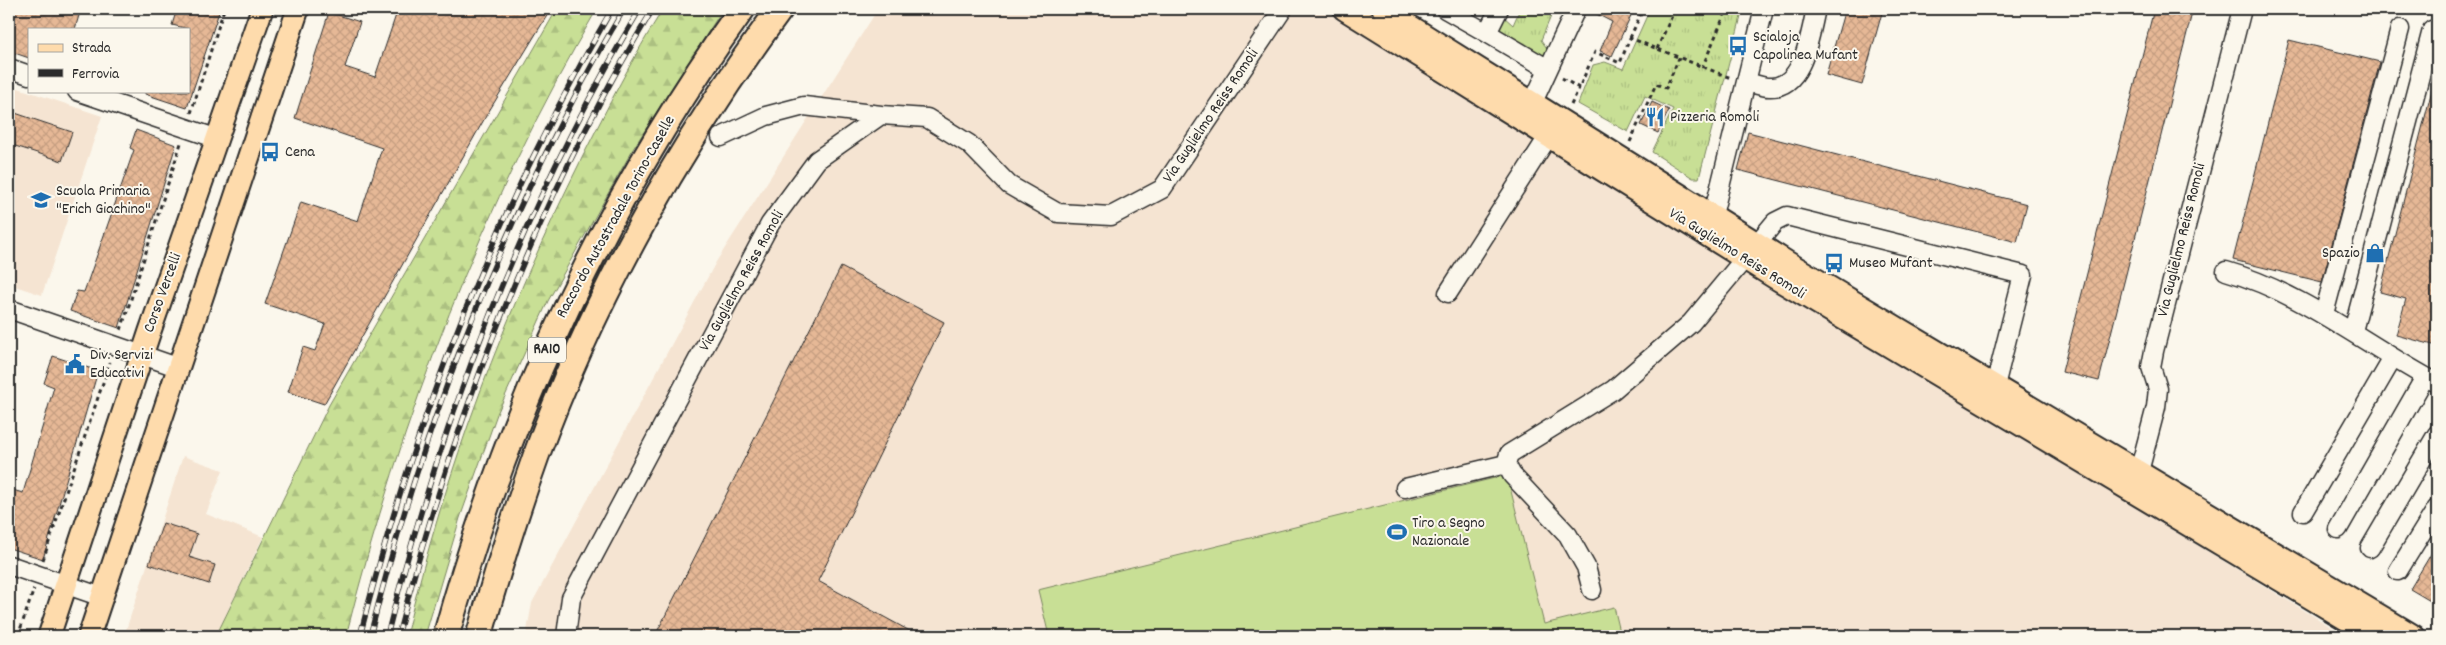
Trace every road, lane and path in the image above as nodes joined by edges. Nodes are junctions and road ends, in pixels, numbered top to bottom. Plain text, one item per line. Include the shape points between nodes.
1 (224, 9) edge
2 (262, 9) edge
3 (298, 9) edge
4 (742, 9) edge
5 (780, 9) edge
6 (1283, 9) edge
7 (1344, 9) edge
8 (1445, 9) edge
9 (1499, 9) edge
10 (1576, 9) edge
11 (1643, 9) edge
12 (1675, 9) edge
13 (1727, 9) edge
14 (1764, 9) edge
15 (1816, 9) edge
16 (2242, 9) edge
17 (1387, 16) edge
18 (2400, 29) dead end
19 (1488, 33) junction
20 (1630, 38) junction
21 (2432, 41) edge
22 (1657, 49) junction
23 (1679, 58) junction
24 (9, 68) edge
25 (1702, 68) junction
26 (1548, 69) junction
27 (28, 75) edge
28 (1746, 82) junction
29 (1579, 88) junction
30 (80, 92) edge
31 (1528, 112) junction
32 (881, 115) junction
33 (1559, 120) junction
34 (186, 128) junction
35 (721, 137) dead end
36 (218, 139) junction
37 (1629, 143) dead end
38 (1712, 215) junction
39 (1707, 236) junction
40 (1751, 251) junction
41 (2226, 271) dead end
42 (1448, 293) dead end
43 (9, 309) edge
44 (2324, 314) junction
45 (123, 323) dead end
46 (2353, 331) junction
47 (142, 355) junction
48 (2393, 358) junction
49 (177, 367) junction
50 (105, 380) dead end
51 (2431, 380) edge
52 (1995, 386) junction
53 (1984, 404) junction
54 (2437, 434) edge
55 (1506, 464) junction
56 (2139, 472) junction
57 (1405, 488) dead end
58 (2133, 493) junction
59 (2437, 508) edge
60 (2303, 512) dead end
61 (2338, 528) dead end
62 (2370, 548) dead end
63 (9, 565) edge
64 (2398, 571) dead end
65 (38, 574) junction
66 (66, 583) junction
67 (1592, 590) dead end
68 (102, 597) junction
69 (18, 636) edge
70 (49, 636) edge
71 (89, 636) edge
72 (446, 636) edge
73 (479, 636) edge
74 (566, 636) edge
75 (2374, 636) edge
76 (2414, 636) edge

1 - 34 path
2 - 36 main road, Corso Vercelli
3 - 49 main road
4 - 72 highway, Raccordo Autostradale Torino-Caselle / RA10 via 654,144 560,321 481,519
5 - 73 highway, Raccordo Autostradale Torino-Caselle / RA10 via 680,159 587,335 537,455
6 - 32 street, Via Guglielmo Reiss Romoli via 1162,189 1111,216 1058,213 1009,185 969,144 927,118
7 - 17 main road, Via Guglielmo Reiss Romoli
8 - 19 street
9 - 19 street
10 - 26 street
11 - 20 path
12 - 22 path
13 - 25 path
14 - 28 street
15 - 28 street via 1803,59 1794,75 1781,85 1770,88
16 - 56 street, Via Guglielmo Reiss Romoli via 2154,351 2151,367 2158,388 2156,407
17 - 31 main road, Via Guglielmo Reiss Romoli
18 - 44 street
19 - 26 street
20 - 22 path
20 - 29 path via 1620,64 1595,52
21 - 46 street
22 - 23 path
23 - 25 path
23 - 37 path via 1666,88 1656,84
24 - 27 street
25 - 28 path
26 - 29 path
26 - 31 street
28 - 38 street
29 - 33 path
30 - 34 street
31 - 33 main road, Via Guglielmo Reiss Romoli
32 - 35 street via 804,106 766,116
32 - 74 street, Via Guglielmo Reiss Romoli via 816,160 770,224 571,598
33 - 38 main road, Via Guglielmo Reiss Romoli
33 - 39 main road, Via Guglielmo Reiss Romoli
33 - 42 street
34 - 36 street
34 - 45 path
36 - 47 main road, Corso Vercelli
38 - 39 street
38 - 40 main road, Via Guglielmo Reiss Romoli
39 - 40 main road, Via Guglielmo Reiss Romoli
40 - 52 main road, Via Guglielmo Reiss Romoli
40 - 52 street via 1775,222 1787,216 2023,275
40 - 53 main road, Via Guglielmo Reiss Romoli
40 - 55 street via 1691,323 1613,390 1508,454
41 - 44 street via 2245,276
43 - 47 street
44 - 46 street
46 - 48 street
47 - 49 street
47 - 66 main road, Corso Vercelli
48 - 51 street
48 - 60 street
49 - 68 main road
50 - 65 path
51 - 61 street
52 - 53 street
52 - 56 main road, Via Guglielmo Reiss Romoli
53 - 58 main road, Via Guglielmo Reiss Romoli
54 - 62 street
55 - 57 street
55 - 67 street via 1512,475 1568,535 1586,567
56 - 58 street, Via Guglielmo Reiss Romoli
56 - 76 main road, Via Guglielmo Reiss Romoli
58 - 75 main road, Via Guglielmo Reiss Romoli
59 - 64 street
63 - 65 street
65 - 66 street
65 - 69 path
66 - 68 street
66 - 70 main road, Corso Vercelli
68 - 71 main road

